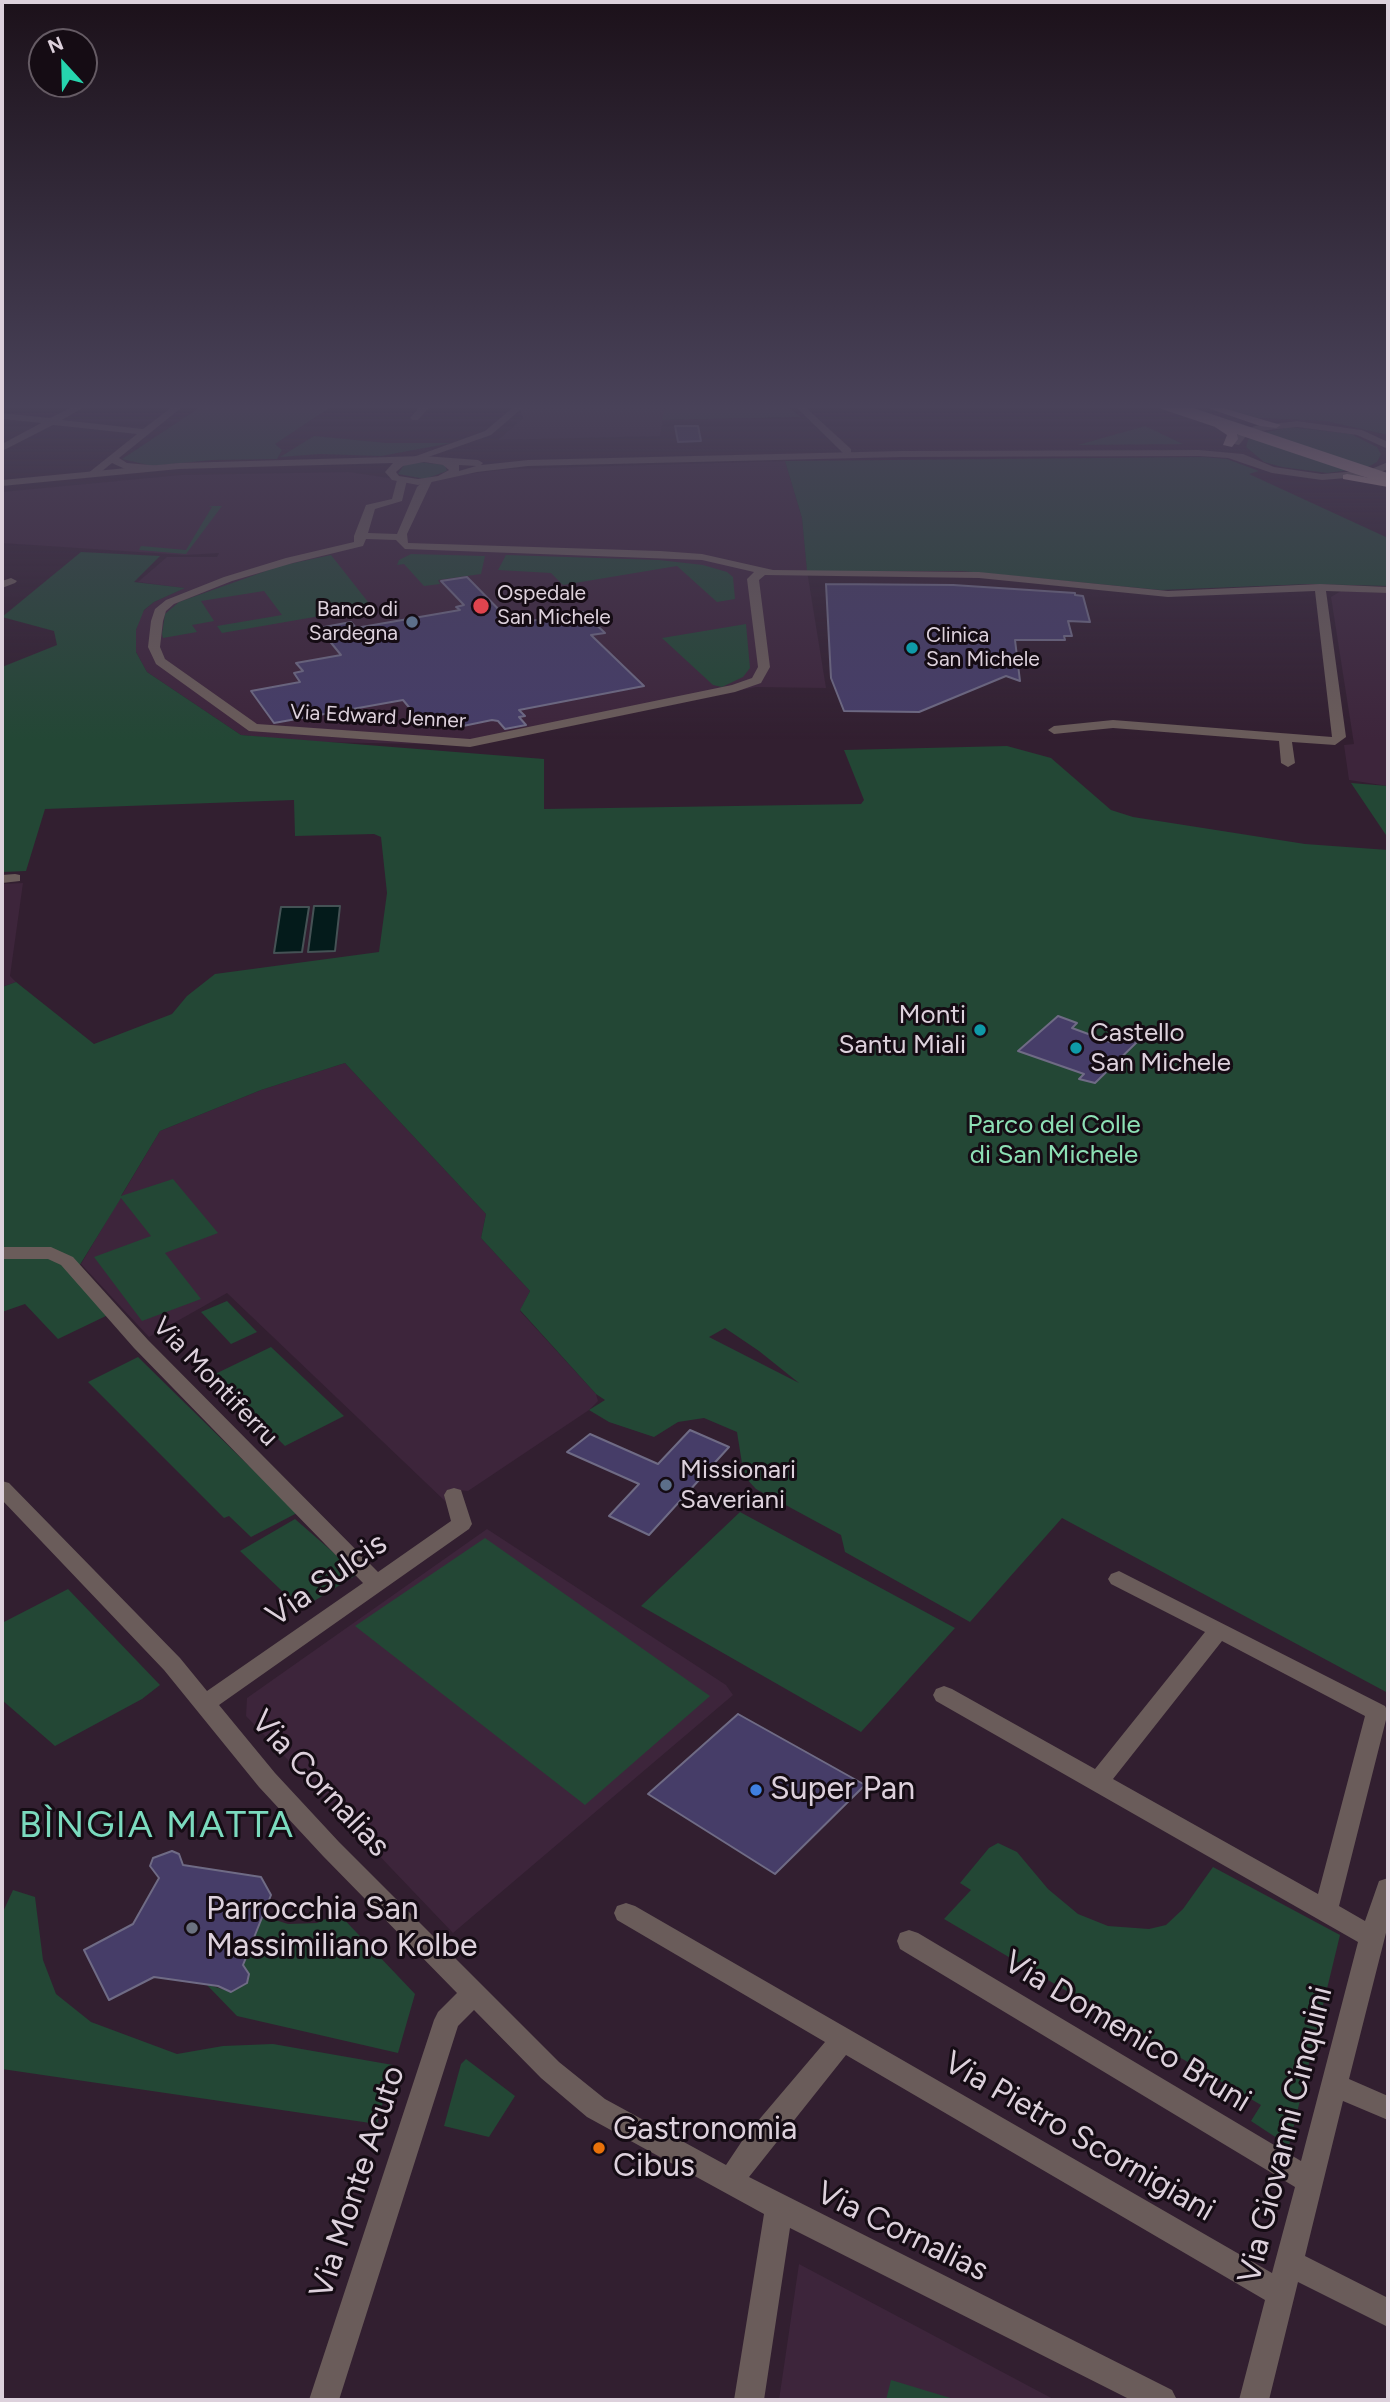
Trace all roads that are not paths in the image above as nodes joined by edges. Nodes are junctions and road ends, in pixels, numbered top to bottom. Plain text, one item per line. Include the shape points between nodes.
1 (367, 516) edge
2 (412, 516) edge
3 (359, 540) junction
4 (403, 541) junction
5 (762, 571) junction
6 (1320, 587) junction
7 (1388, 590) edge
8 (1054, 730) dead end
9 (1285, 738) junction
10 (1288, 763) dead end
11 (2, 1253) edge
12 (2, 1488) edge
13 (454, 1495) dead end
14 (1119, 1579) dead end
15 (378, 1584) junction
16 (1219, 1630) junction
17 (944, 1695) dead end
18 (203, 1704) junction
19 (1098, 1782) junction
20 (1386, 1901) edge
21 (1326, 1911) junction
22 (626, 1913) dead end
23 (1372, 1937) junction
24 (909, 1941) dead end
25 (473, 1994) junction
26 (842, 2041) junction
27 (1334, 2085) junction
28 (1388, 2108) edge
29 (731, 2180) junction
30 (1310, 2181) junction
31 (779, 2208) junction
32 (1289, 2263) junction
33 (1281, 2294) junction
34 (1388, 2314) edge
35 (324, 2400) edge
36 (749, 2400) edge
37 (1162, 2400) edge
38 (1254, 2400) edge

1 - 3 street
2 - 4 street
3 - 4 street
3 - 5 street, Via Edward Jenner via 181,596 162,609 157,621 154,647 160,661 254,728 470,743 757,680 764,667 753,579
4 - 5 street via 702,557
5 - 6 street via 979,575 1168,594
6 - 7 street
6 - 9 street via 1340,737 1335,741
8 - 9 street via 1113,724
9 - 10 street
11 - 15 street, Via Montiferru via 51,1253 66,1261 141,1344
12 - 18 street, Via Cornalias via 172,1664
13 - 15 street, Via Sulcis via 462,1524
14 - 16 street
15 - 18 street, Via Sulcis
16 - 19 street
16 - 21 street via 1377,1712
17 - 19 street
18 - 25 street, Via Cornalias via 322,1839
19 - 21 street
20 - 23 street, Via Giovanni Cinquini
21 - 23 street
22 - 26 street, Via Pietro Scornigiani
23 - 27 street, Via Giovanni Cinquini
24 - 30 street, Via Domenico Bruni
25 - 29 street, Via Cornalias via 596,2108
25 - 35 street, Via Monte Acuto via 447,2020
26 - 29 street
26 - 33 street, Via Pietro Scornigiani
27 - 28 street
27 - 30 street, Via Giovanni Cinquini
29 - 31 street, Via Cornalias
30 - 32 street, Via Giovanni Cinquini
31 - 36 street
31 - 37 street, Via Cornalias
32 - 33 street, Via Giovanni Cinquini
32 - 34 street
33 - 38 street, Via Giovanni Cinquini

